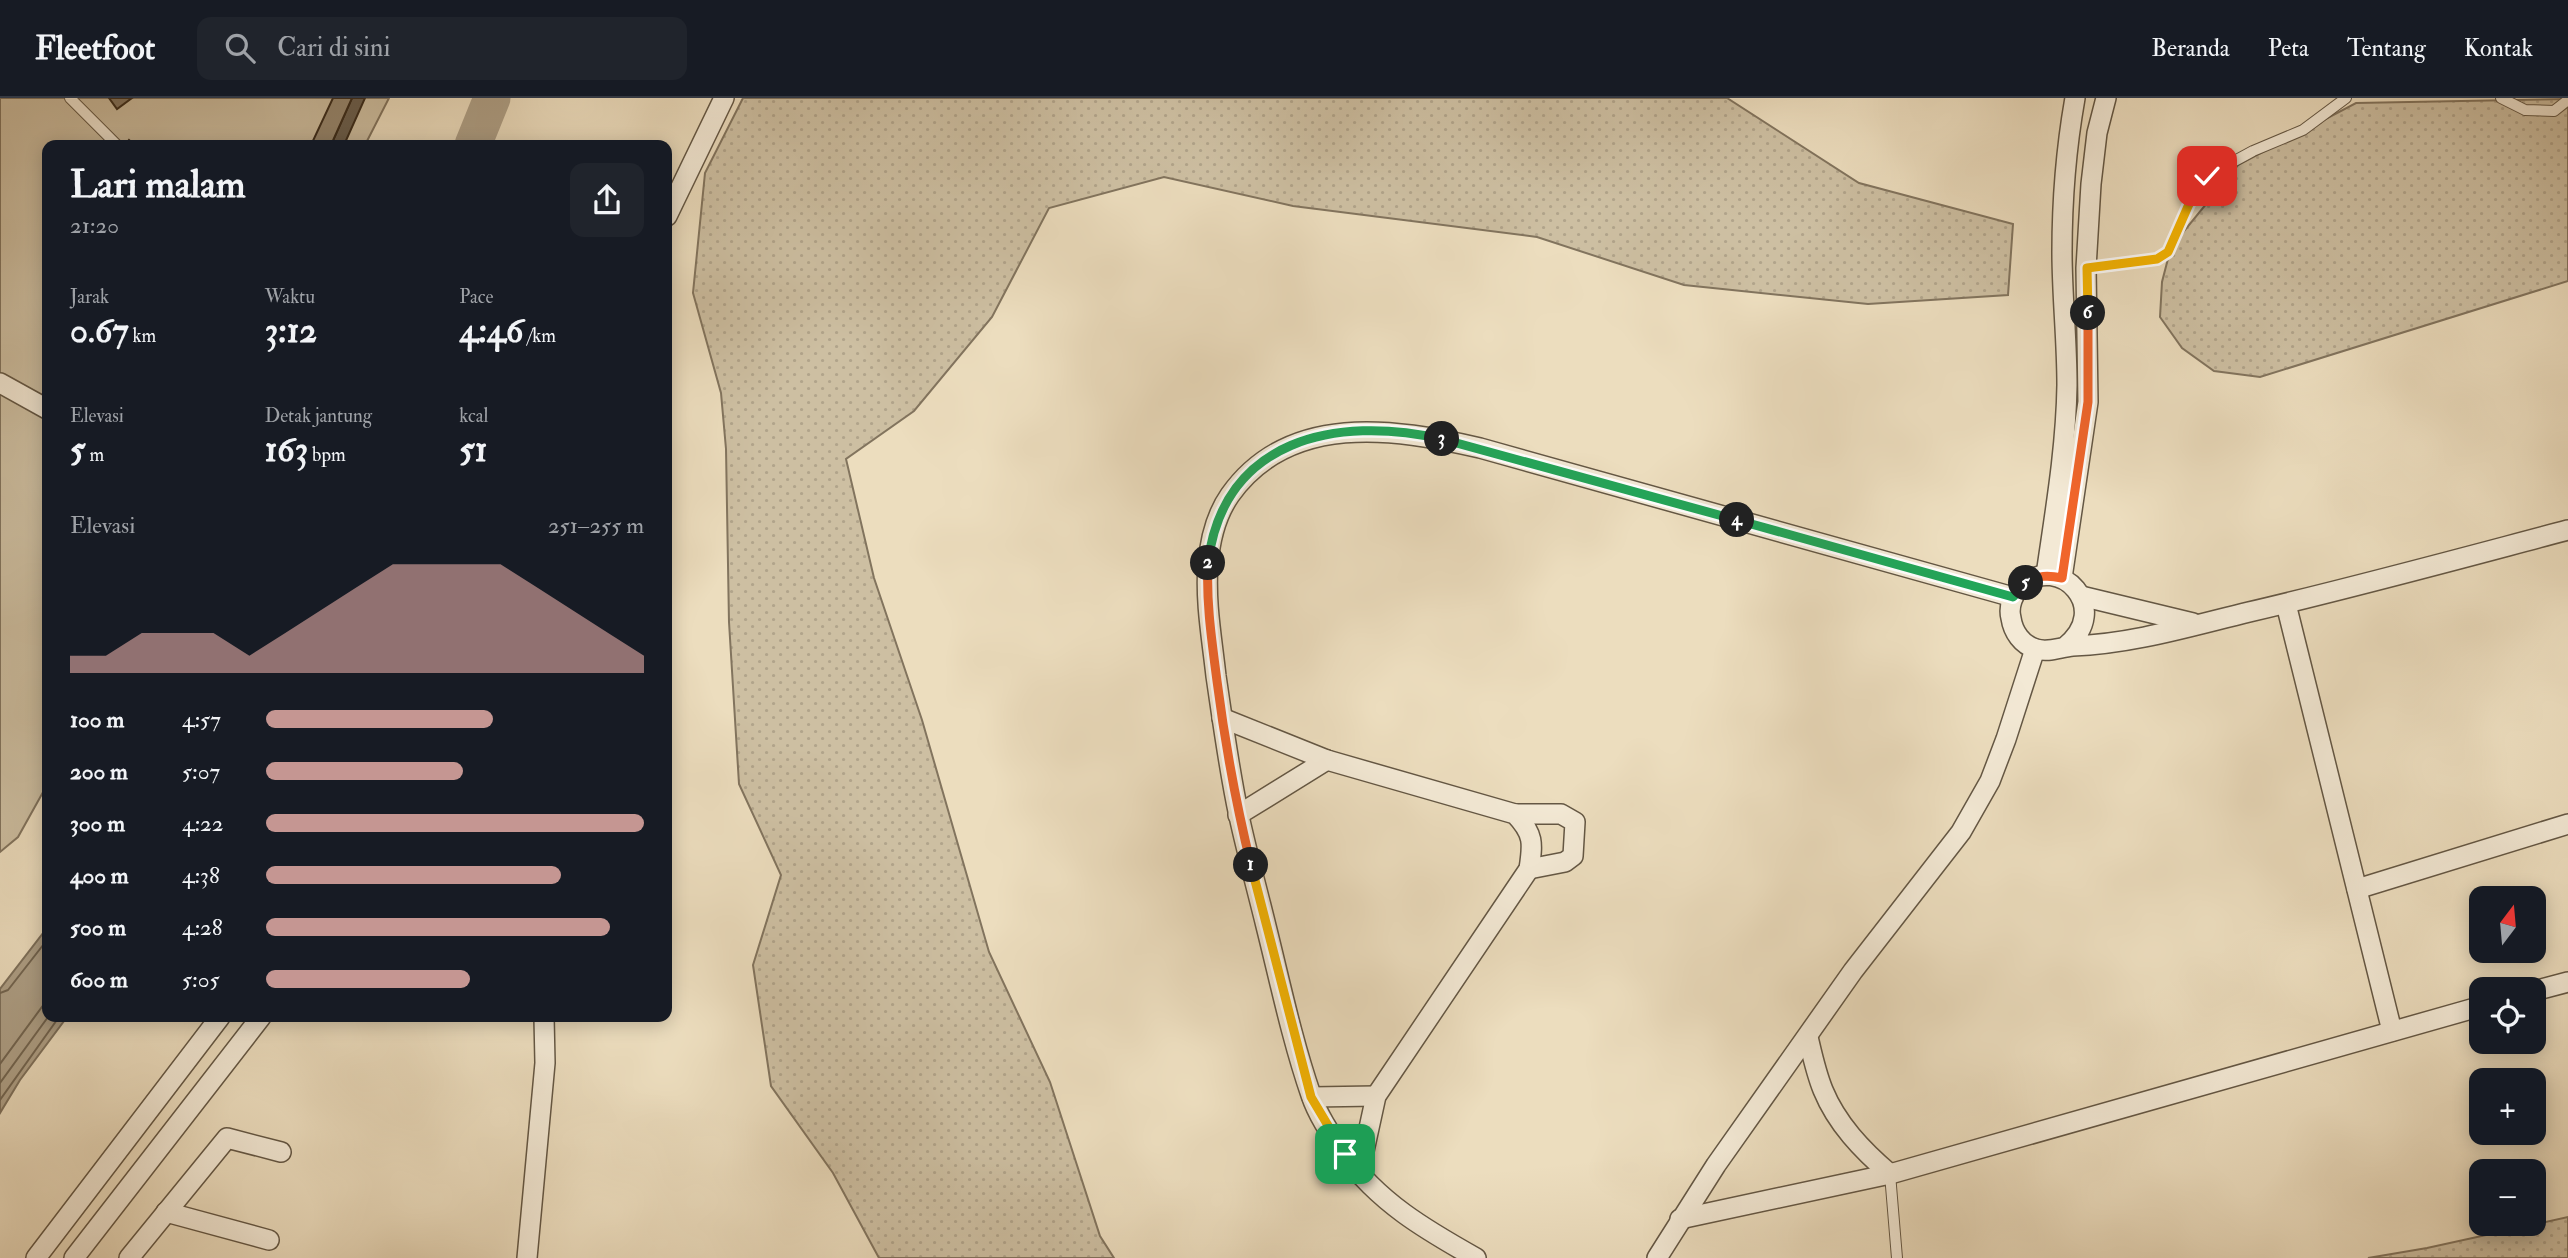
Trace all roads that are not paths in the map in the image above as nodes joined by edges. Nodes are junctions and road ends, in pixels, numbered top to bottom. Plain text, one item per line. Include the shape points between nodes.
1 (70, 98) edge
2 (724, 98) edge
3 (2075, 98) edge
4 (2106, 98) edge
5 (2346, 98) edge
6 (2501, 98) edge
7 (2568, 100) edge
8 (112, 140) edge
9 (672, 206) edge
10 (2087, 268) junction
11 (0, 383) edge
12 (42, 406) edge
13 (2568, 530) edge
14 (2054, 577) junction
15 (2081, 596) junction
16 (2013, 597) junction
17 (2286, 604) junction
18 (2200, 624) junction
19 (2065, 647) junction
20 (2035, 649) junction
21 (1222, 718) junction
22 (1327, 760) junction
23 (1515, 814) junction
24 (1238, 815) junction
25 (2568, 824) edge
26 (1529, 869) junction
27 (2357, 889) junction
28 (2568, 982) edge
29 (2546, 988) edge
30 (2469, 1010) edge
31 (216, 1022) edge
32 (257, 1022) edge
33 (544, 1022) edge
34 (2392, 1031) junction
35 (1808, 1037) junction
36 (1376, 1096) junction
37 (1311, 1097) junction
38 (281, 1152) dead end
39 (1359, 1174) junction
40 (1890, 1174) junction
41 (166, 1212) junction
42 (1680, 1219) junction
43 (269, 1240) dead end
44 (36, 1258) edge
45 (74, 1258) edge
46 (129, 1258) edge
47 (527, 1258) edge
48 (1476, 1258) edge
49 (1657, 1258) edge
50 (1896, 1258) edge

1 - 8 lane
2 - 9 street
3 - 14 street via 2067,147 2062,254 2067,383
4 - 10 street via 2091,184
5 - 10 lane via 2303,130 2207,176 2193,195 2168,252 2157,259
6 - 7 lane via 2525,110 2554,111
10 - 14 street via 2088,402
11 - 12 street
13 - 17 street
14 - 15 street via 2073,586
14 - 16 street via 2033,578
15 - 18 street
15 - 19 street via 2084,625
16 - 20 street via 2009,612 2012,628 2021,641
16 - 21 street via 1479,448 1381,431 1340,433 1308,440 1261,462 1229,496 1218,518 1208,566 1208,614
17 - 18 street
17 - 27 street
18 - 19 street via 2104,645
19 - 20 street
20 - 35 street via 1990,781 1961,832
21 - 22 street
21 - 24 street
22 - 23 street
22 - 24 street
23 - 26 street via 1530,834
23 - 26 street via 1561,814 1575,822 1573,856
24 - 37 street
25 - 27 street
26 - 36 street
27 - 34 street
28 - 29 street
30 - 34 street
31 - 44 street
32 - 45 street
33 - 47 street via 545,1063
34 - 40 street
35 - 40 street via 1833,1111 1865,1152
35 - 42 street
36 - 37 street
36 - 39 street
37 - 39 street
38 - 41 street via 227,1138
39 - 48 street via 1395,1209
40 - 42 street
40 - 50 lane
41 - 43 street
41 - 46 street
42 - 49 street

